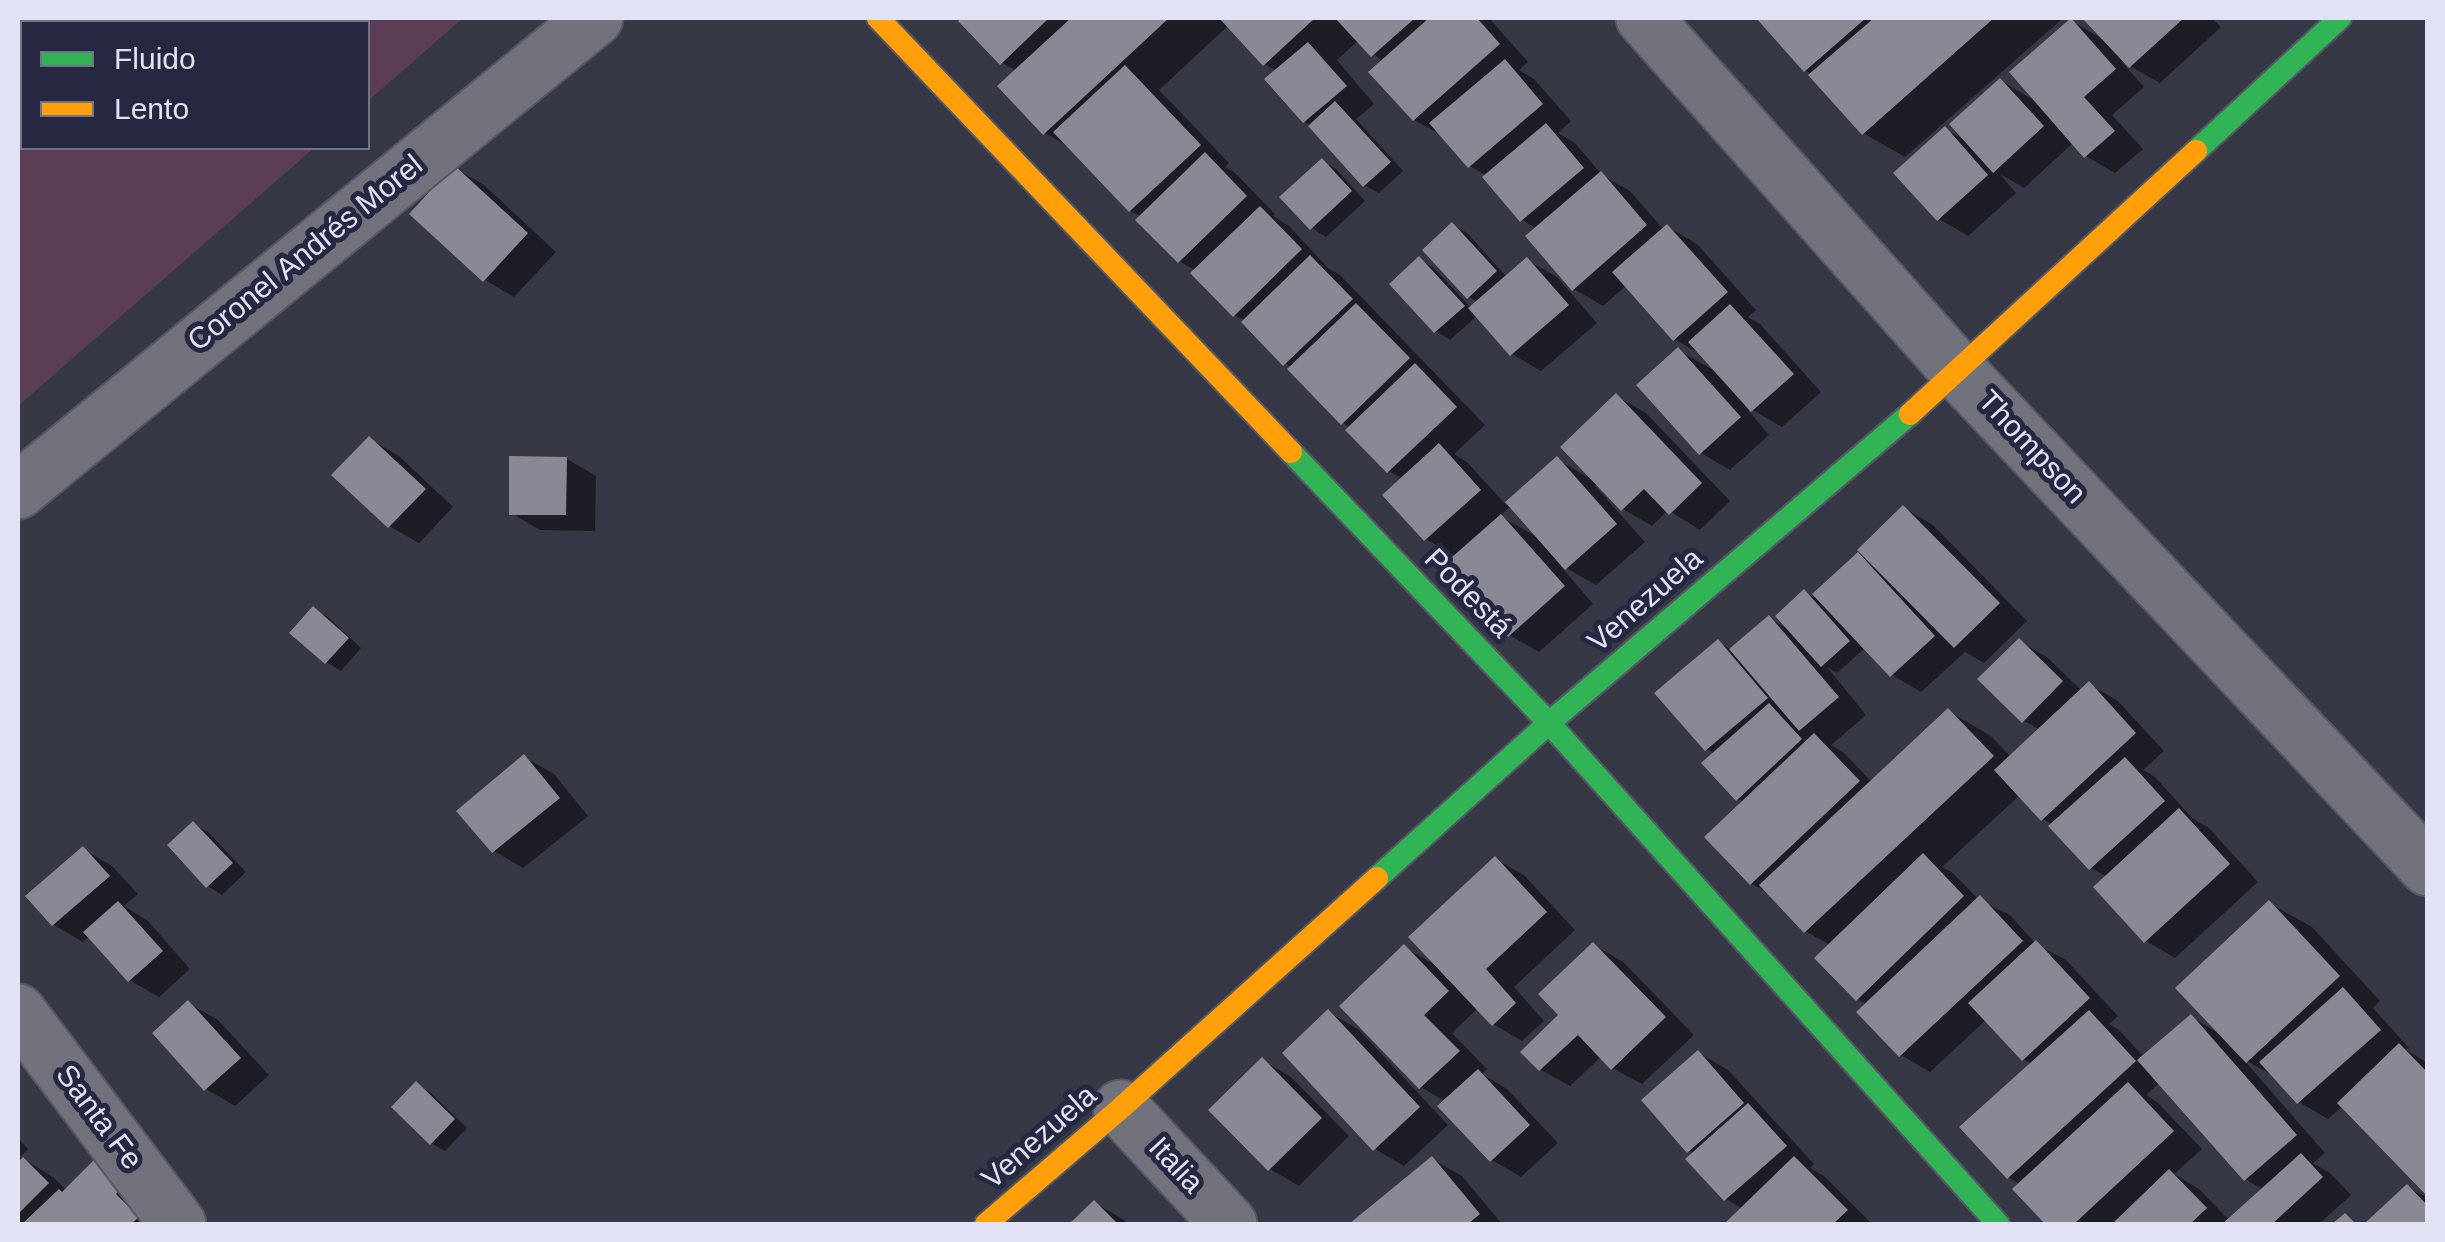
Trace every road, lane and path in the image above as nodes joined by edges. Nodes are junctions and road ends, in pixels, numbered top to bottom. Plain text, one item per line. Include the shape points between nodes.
1 (595, 18) edge
2 (878, 18) edge
3 (1644, 18) edge
4 (2340, 18) edge
5 (1959, 372) junction
6 (18, 491) edge
7 (1549, 723) junction
8 (2428, 868) edge
9 (18, 1012) edge
10 (1122, 1108) junction
11 (178, 1224) edge
12 (986, 1224) edge
13 (1229, 1224) edge
14 (1998, 1224) edge

1 - 6 street, Coronel Andrés Morel
2 - 7 street, Podestá
3 - 5 street, Thompson
4 - 5 street, Venezuela
5 - 7 street, Venezuela
5 - 8 street, Thompson
7 - 10 street, Venezuela
7 - 14 street, Podestá
9 - 11 street, Santa Fe
10 - 12 street, Venezuela
10 - 13 street, Italia

